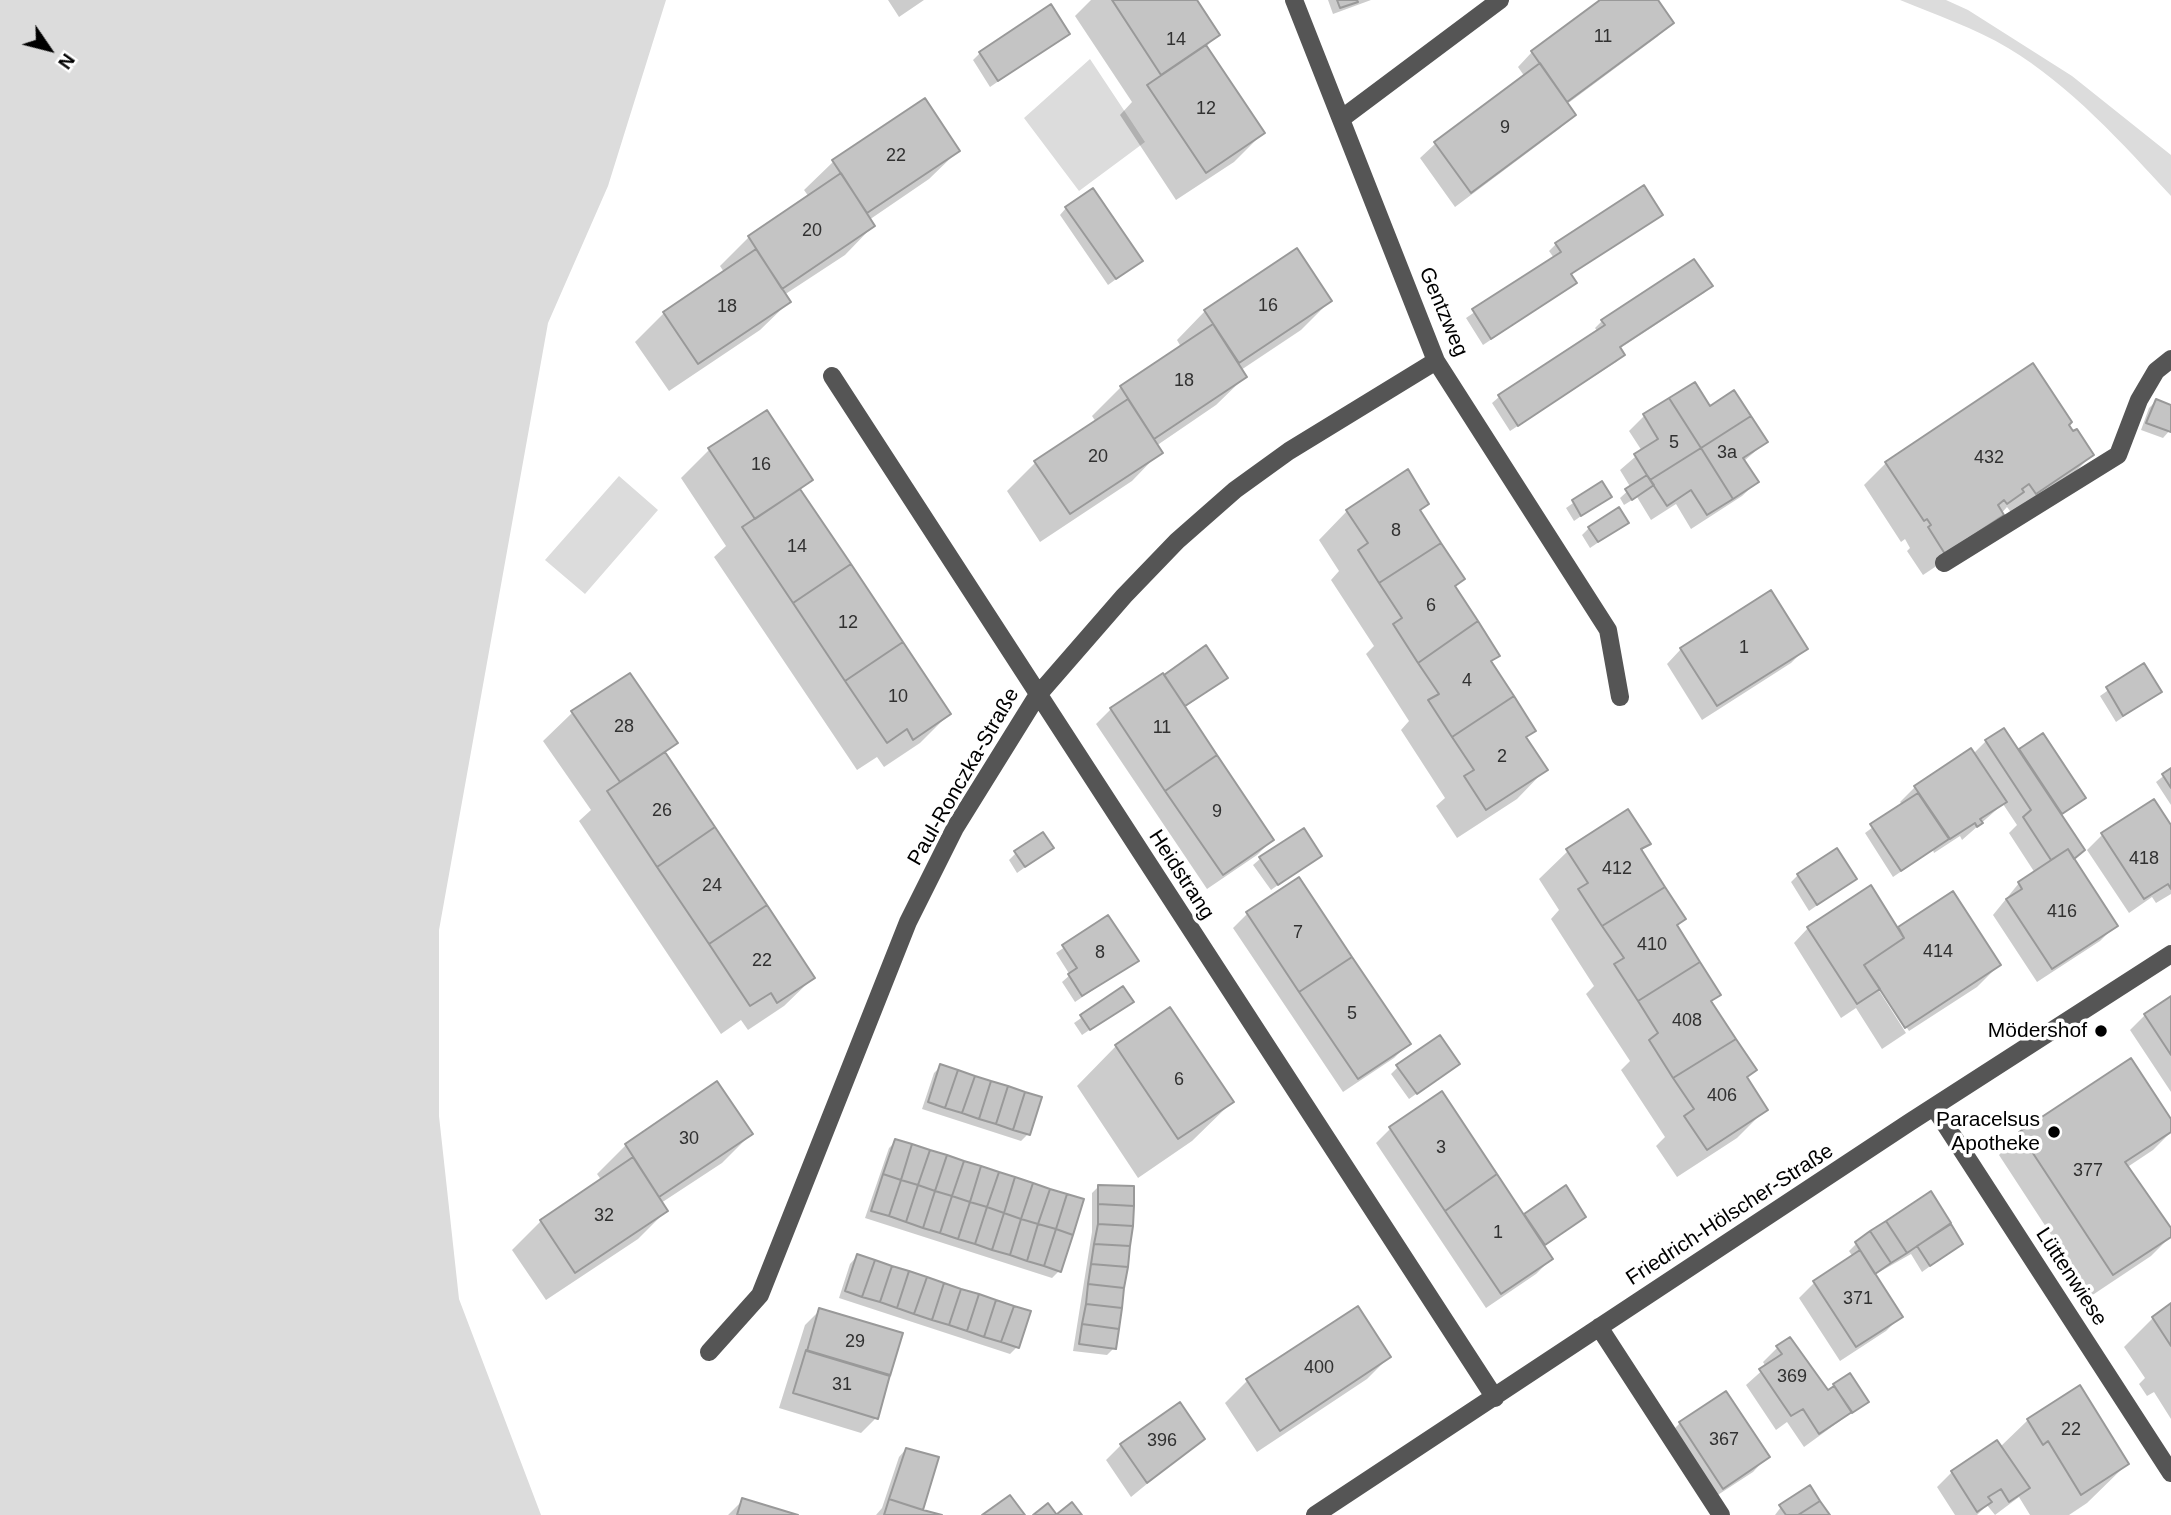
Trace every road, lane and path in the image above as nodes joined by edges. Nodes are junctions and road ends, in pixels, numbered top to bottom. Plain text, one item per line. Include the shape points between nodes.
1 (1294, 0) edge
2 (1500, 0) edge
3 (1341, 119) junction
4 (2171, 359) edge
5 (1436, 361) junction
6 (832, 376) dead end
7 (1944, 563) dead end
8 (1037, 696) junction
9 (1620, 697) dead end
10 (2171, 954) edge
11 (1934, 1107) junction
12 (1599, 1327) junction
13 (709, 1352) dead end
14 (1494, 1398) junction
15 (2171, 1473) edge
16 (1315, 1515) edge
17 (1721, 1515) edge

1 - 3 street, Gentzweg
2 - 3 street
3 - 5 street, Gentzweg
4 - 7 street via 2156,371 2139,400 2118,455
5 - 8 street, Paul-Ronczka-Straße via 1235,490 1124,596
5 - 9 street, Gentzweg via 1608,630
6 - 8 street, Heidstrang
8 - 13 street, Paul-Ronczka-Straße via 955,828 908,922 760,1295
8 - 14 street, Heidstrang
10 - 11 street, Friedrich-Hölscher-Straße
11 - 12 street, Friedrich-Hölscher-Straße
11 - 15 street, Lüttenwiese
12 - 14 street, Friedrich-Hölscher-Straße
12 - 17 street
14 - 16 street, Friedrich-Hölscher-Straße

